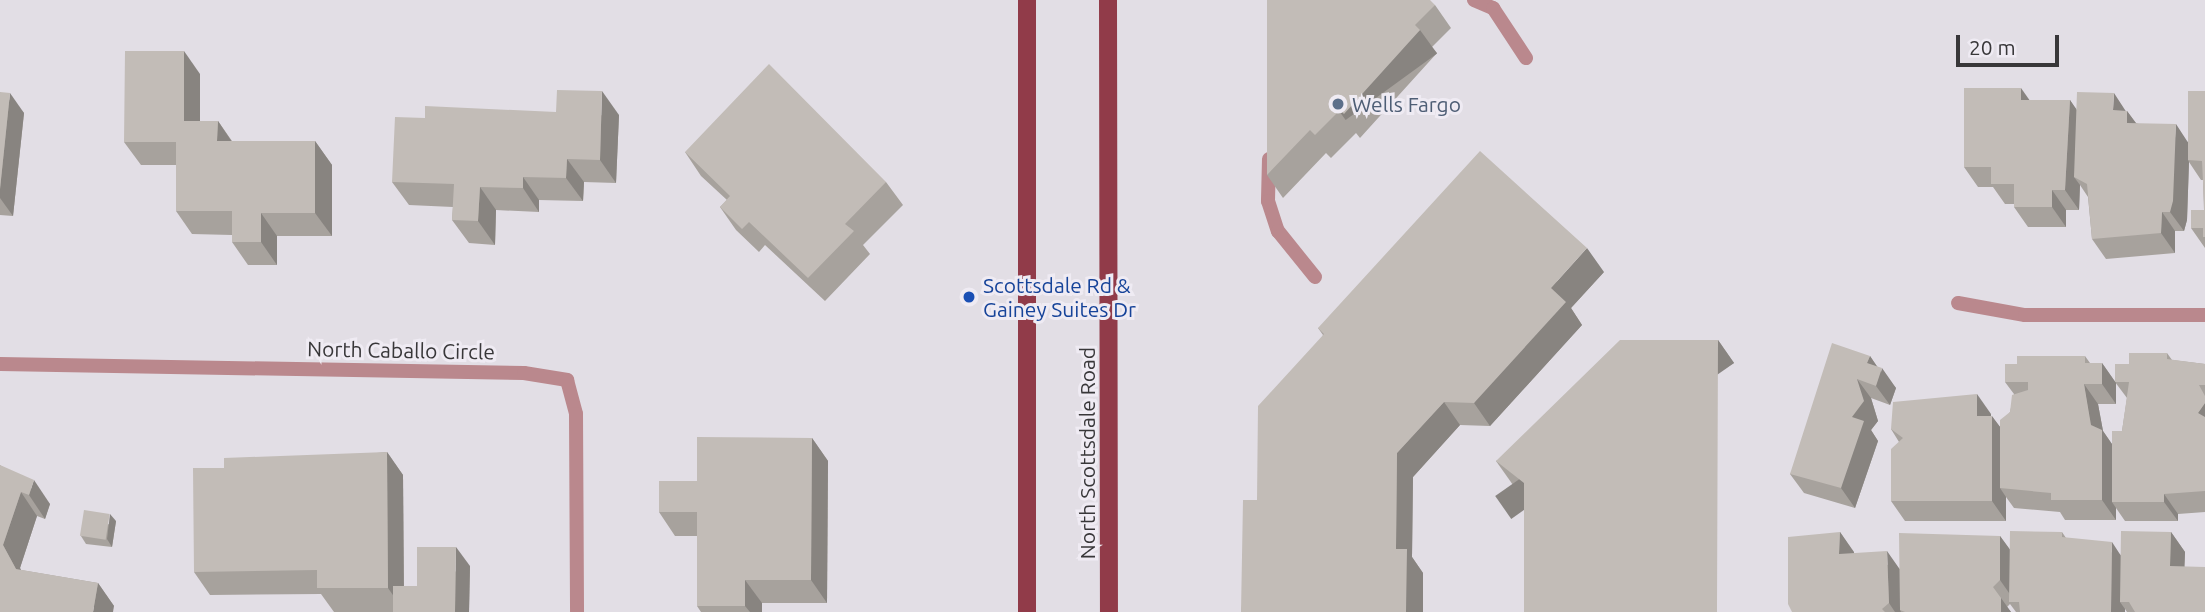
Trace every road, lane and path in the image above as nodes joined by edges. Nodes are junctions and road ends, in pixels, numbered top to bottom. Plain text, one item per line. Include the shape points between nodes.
1 (1027, 0) edge
2 (1108, 0) edge
3 (1474, 0) edge
4 (1526, 58) dead end
5 (1269, 146) edge
6 (1315, 277) dead end
7 (1958, 303) dead end
8 (2205, 315) edge
9 (0, 364) edge
10 (577, 612) edge
11 (1027, 612) edge
12 (1109, 612) edge

1 - 11 main road
2 - 12 main road, North Scottsdale Road
3 - 4 street via 1493,8
5 - 6 street via 1268,201 1278,231
7 - 8 street via 2025,315
9 - 10 street, North Caballo Circle via 524,373 567,380 576,414

